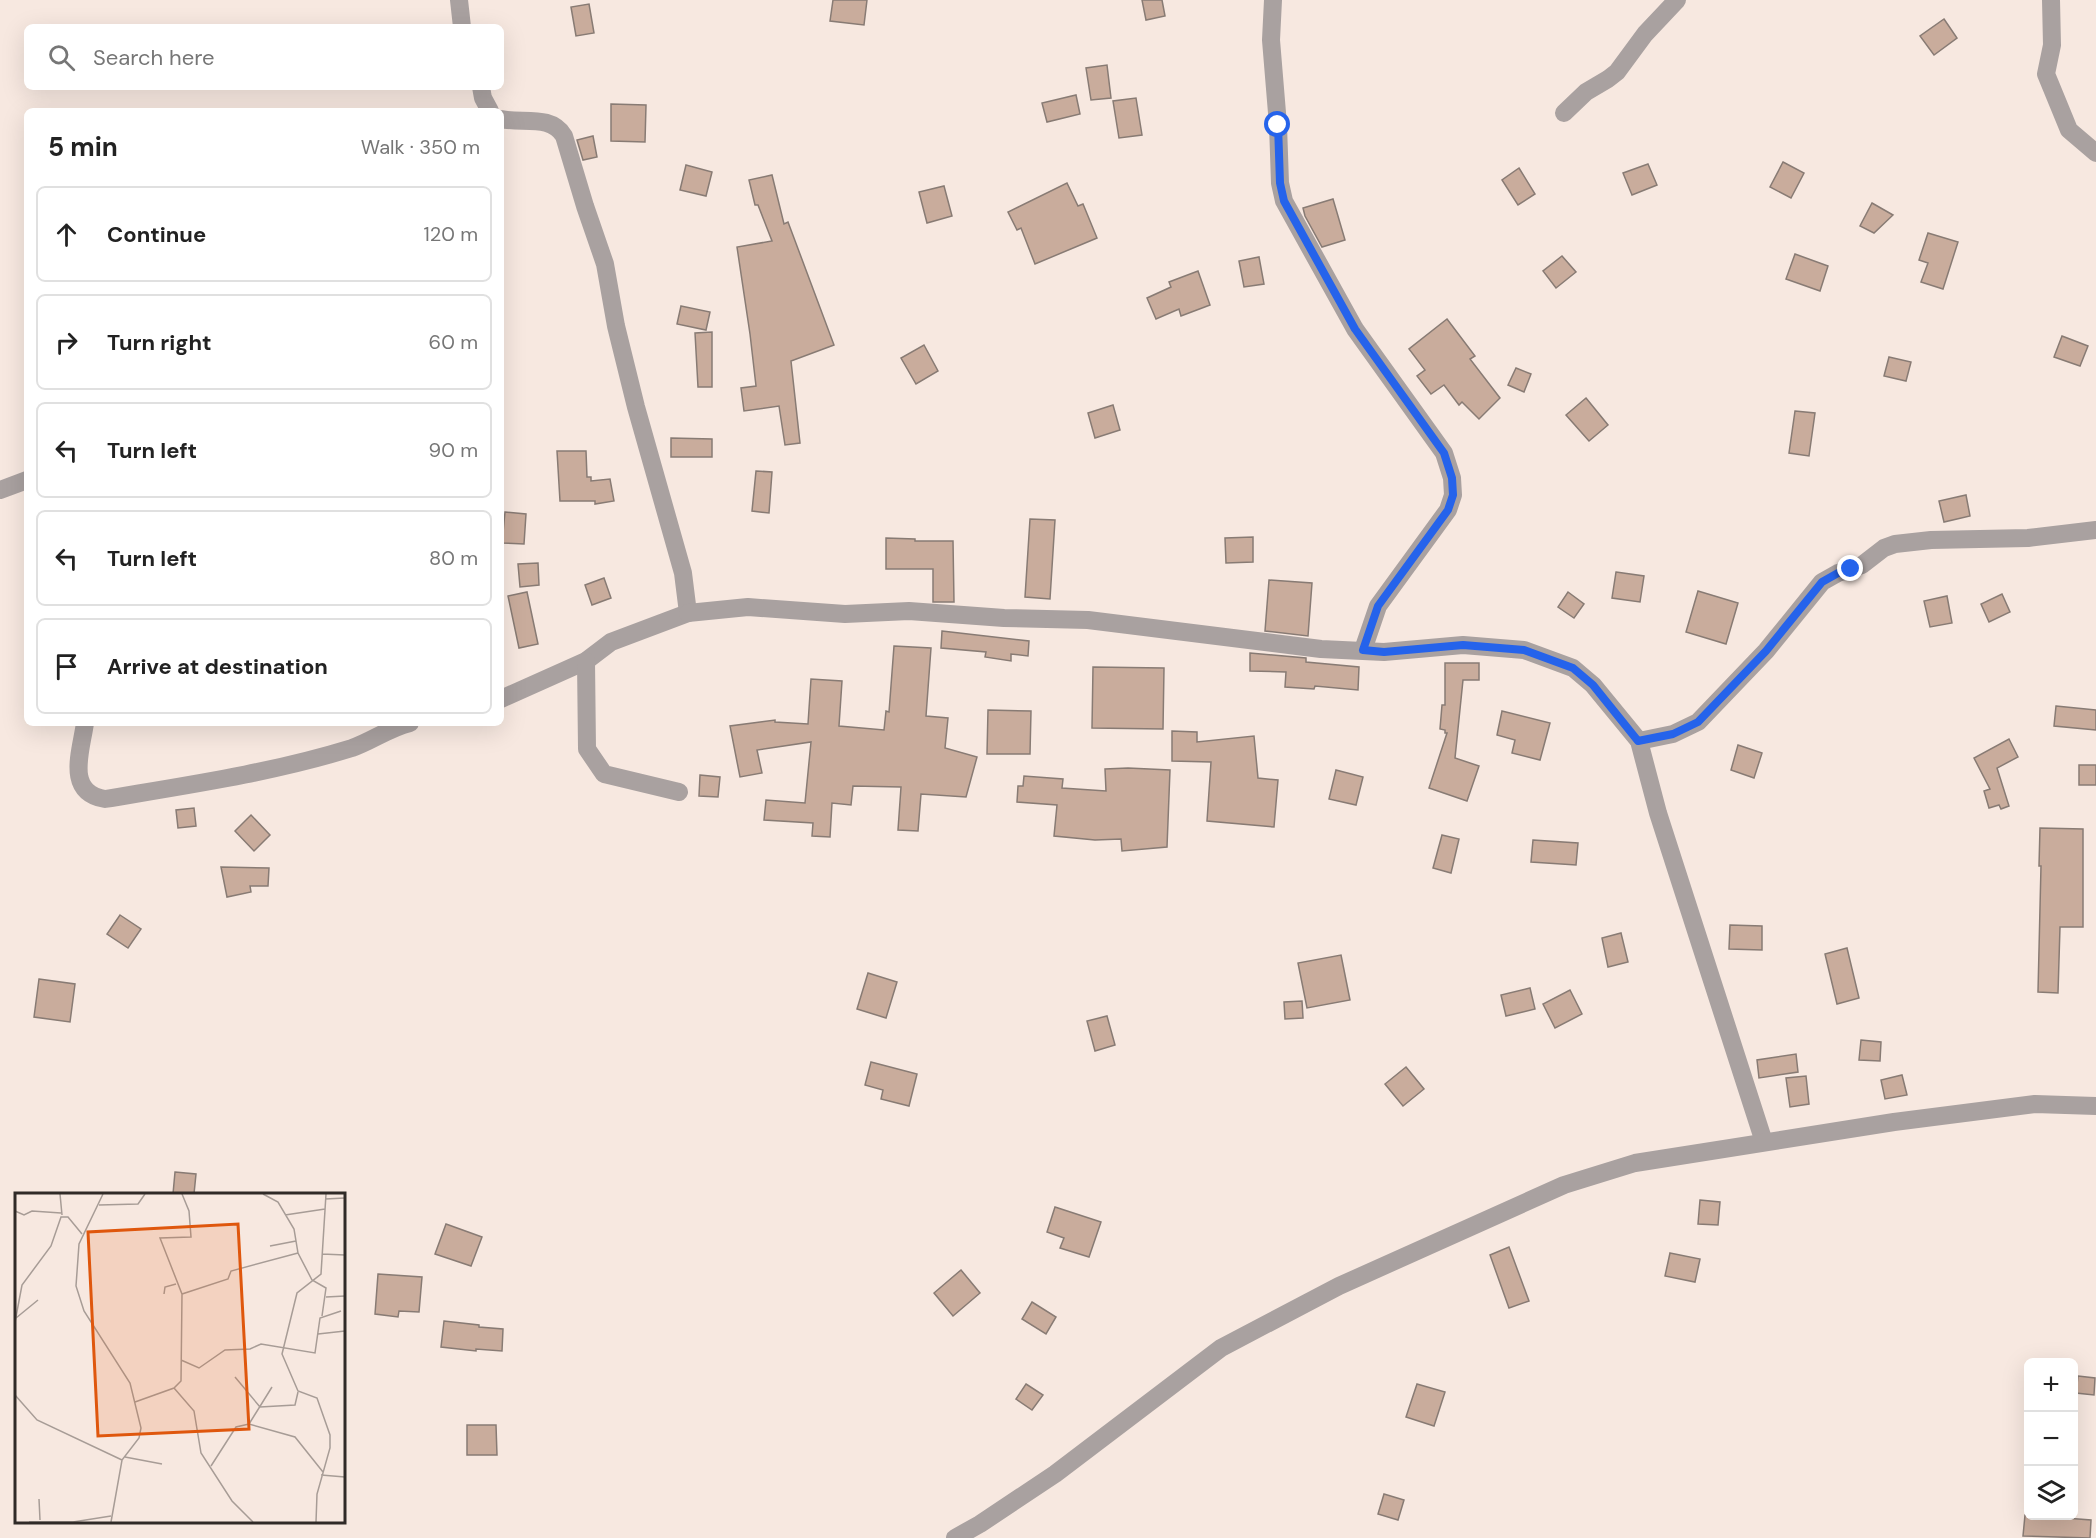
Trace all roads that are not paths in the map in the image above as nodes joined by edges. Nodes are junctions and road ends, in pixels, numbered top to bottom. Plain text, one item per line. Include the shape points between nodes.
1 (459, 0) edge
2 (1273, 0) edge
3 (1677, 0) edge
4 (2051, 0) edge
5 (462, 24) edge
6 (482, 90) edge
7 (488, 108) edge
8 (1564, 113) dead end
9 (504, 119) edge
10 (2096, 153) edge
11 (24, 481) edge
12 (0, 490) edge
13 (2096, 530) edge
14 (688, 613) junction
15 (1363, 650) junction
16 (586, 661) junction
17 (504, 698) edge
18 (85, 726) edge
19 (402, 726) edge
20 (1638, 741) junction
21 (679, 792) dead end
22 (2096, 1106) edge
23 (1764, 1142) junction
24 (954, 1538) edge

1 - 5 street
2 - 15 street via 1271,40 1284,201 1355,329 1444,453 1452,478 1453,495 1448,510 1378,606
3 - 8 street via 1617,72 1586,92
4 - 10 street via 2052,45 2046,74 2069,130
6 - 7 street
9 - 14 street via 554,125 564,136 605,264 636,407 684,573
11 - 12 street
13 - 20 street via 2028,538 1931,540 1884,548 1862,565 1822,582 1766,651 1698,722 1673,734
14 - 15 street via 748,607 845,614 909,611 1089,620 1321,649
14 - 16 street via 611,642
15 - 20 street via 1384,652 1463,645 1524,650 1573,668 1593,685
16 - 17 street
16 - 21 street via 587,749 604,774
18 - 19 street via 78,770 80,783 85,791 105,799 263,771 354,747
20 - 23 street
22 - 23 street via 2035,1104
23 - 24 street via 1635,1163 1564,1185 1339,1286 1221,1348 1055,1474

